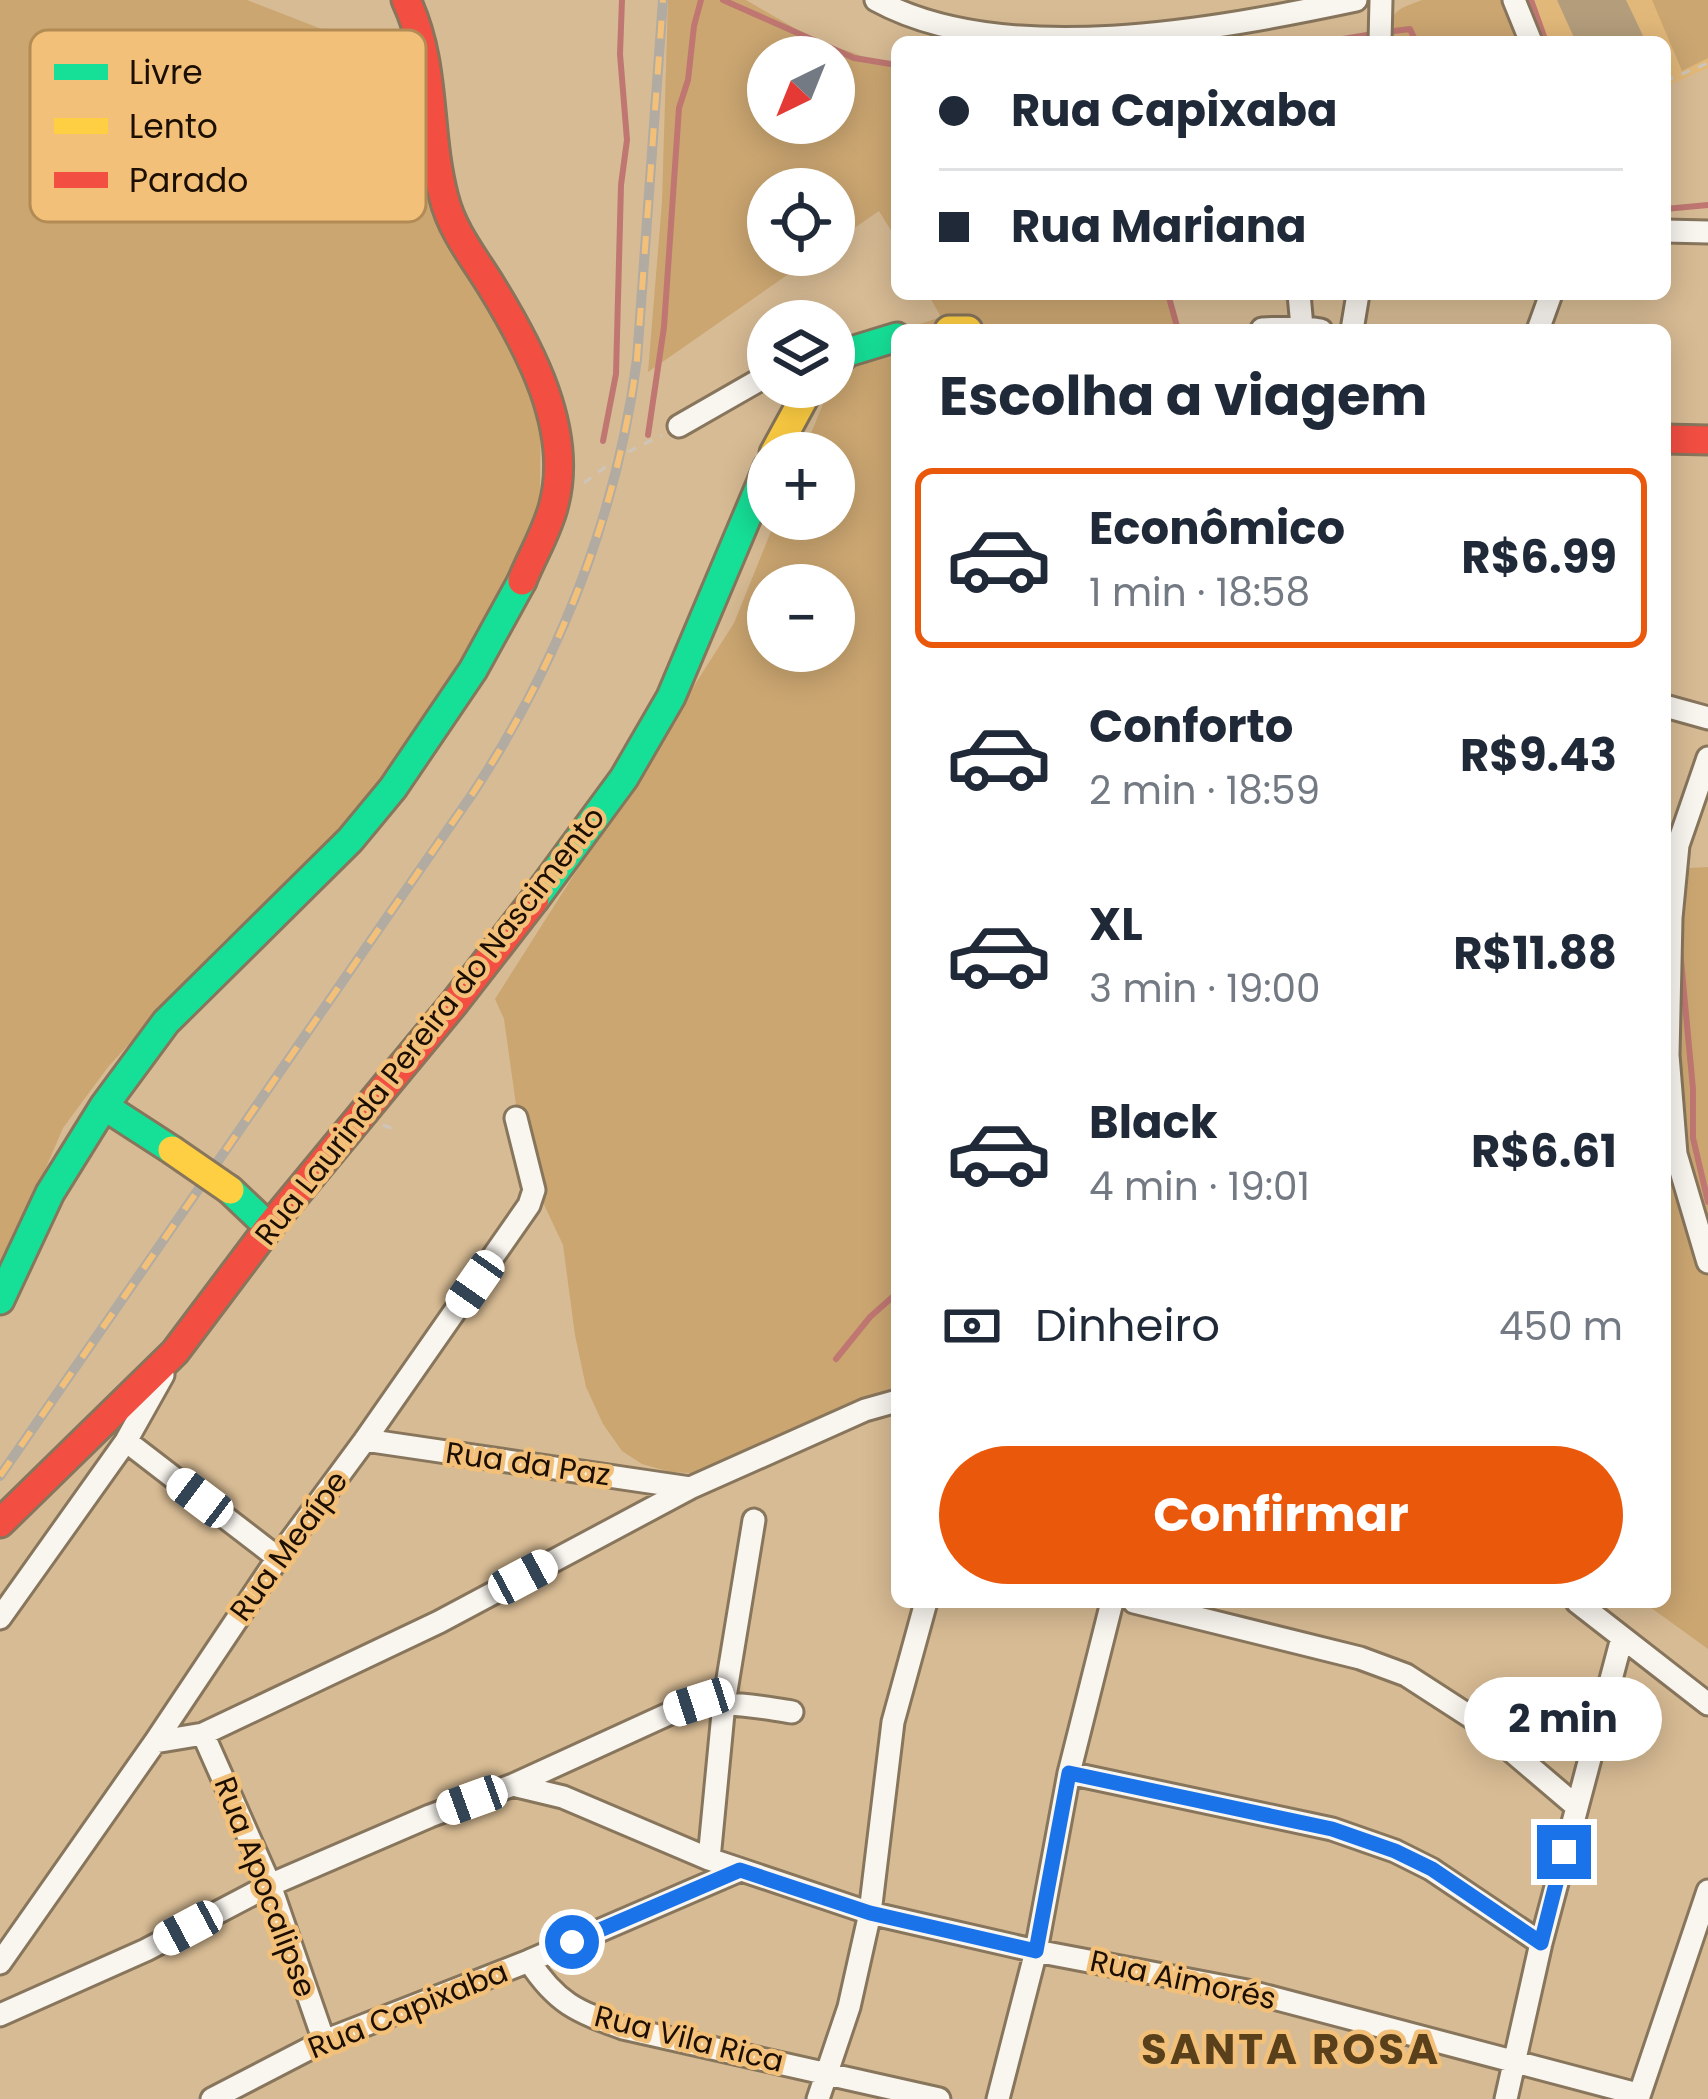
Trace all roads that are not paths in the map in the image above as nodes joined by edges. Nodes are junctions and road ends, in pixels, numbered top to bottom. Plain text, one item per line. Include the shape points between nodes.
1 (406, 0) edge
2 (1356, 0) edge
3 (1381, 0) edge
4 (1514, 0) edge
5 (886, 2) edge
6 (417, 30) edge
7 (1258, 32) edge
8 (1010, 36) edge
9 (1157, 36) edge
10 (1380, 36) edge
11 (1529, 36) edge
12 (426, 66) edge
13 (1671, 231) edge
14 (1708, 232) edge
15 (891, 339) edge
16 (855, 352) edge
17 (747, 387) edge
18 (679, 426) road end
19 (1671, 440) edge
20 (1708, 440) edge
21 (747, 516) edge
22 (1671, 708) edge
23 (1708, 718) edge
24 (1708, 758) edge
25 (1671, 919) edge
26 (1671, 1099) edge
27 (104, 1106) junction
28 (516, 1118) dead end
29 (269, 1227) junction
30 (1708, 1262) edge
31 (0, 1300) edge
32 (175, 1352) junction
33 (891, 1403) edge
34 (365, 1440) junction
35 (126, 1441) junction
36 (690, 1488) junction
37 (754, 1520) dead end
38 (0, 1523) edge
39 (278, 1558) junction
40 (924, 1608) edge
41 (1110, 1608) edge
42 (1158, 1608) edge
43 (1584, 1608) edge
44 (0, 1618) edge
45 (1622, 1638) junction
46 (724, 1703) junction
47 (1708, 1704) edge
48 (792, 1712) dead end
49 (203, 1734) junction
50 (155, 1742) junction
51 (1069, 1773) junction
52 (513, 1785) junction
53 (1576, 1806) junction
54 (709, 1859) junction
55 (740, 1870) junction
56 (270, 1886) junction
57 (1708, 1891) edge
58 (870, 1913) junction
59 (1541, 1943) junction
60 (1036, 1951) junction
61 (529, 1960) junction
62 (0, 1963) edge
63 (0, 2015) edge
64 (324, 2041) junction
65 (1514, 2060) junction
66 (828, 2074) junction
67 (1637, 2097) edge
68 (212, 2099) edge
69 (818, 2099) edge
70 (939, 2099) edge
71 (998, 2099) edge
72 (1506, 2099) edge

1 - 6 street
2 - 7 street
3 - 10 street
4 - 11 street
5 - 8 street via 944,25
7 - 9 street
12 - 27 street via 445,202 545,392 554,506 505,615 393,788 166,1022
13 - 14 street
15 - 16 street
17 - 18 street
19 - 20 street
21 - 29 street, Rua Laurinda Pereira do Nascimento via 670,697 624,778 455,1002
22 - 23 street
24 - 25 street via 1678,845
26 - 30 street via 1676,1154
27 - 29 street, bridge via 230,1190
27 - 31 street via 50,1193
28 - 34 street, Rua Meaípe via 534,1190 530,1205
29 - 32 street, Rua Laurinda Pereira do Nascimento
32 - 35 street
32 - 38 street, Rua Laurinda Pereira do Nascimento
33 - 36 street
34 - 36 street, Rua da Paz
34 - 39 street, Rua Meaípe
35 - 39 street
35 - 44 street
36 - 49 street via 439,1622
37 - 46 street
39 - 50 street, Rua Meaípe
40 - 58 street via 893,1722
41 - 51 street
42 - 53 street via 1406,1675
43 - 45 street
45 - 47 street
45 - 53 street
46 - 48 street
46 - 52 street via 675,1711
46 - 54 street
49 - 50 street
49 - 56 street, Rua Apocalipse
50 - 62 street, Rua Meaípe
51 - 59 street via 1332,1829 1395,1851
51 - 60 street
52 - 54 street, Rua Aimorés via 563,1797
52 - 56 street
53 - 59 street
54 - 55 street, Rua Aimorés
55 - 58 street, Rua Aimorés
55 - 61 street, Rua Capixaba
56 - 63 street
56 - 64 street, Rua Apocalipse
57 - 67 street
58 - 60 street, Rua Aimorés
58 - 66 street
59 - 65 street
60 - 65 street, Rua Aimorés via 1247,1991
60 - 71 street
61 - 64 street, Rua Capixaba
61 - 66 street, Rua Vila Rica via 575,2010
64 - 68 street, Rua Capixaba
65 - 67 street, Rua Aimorés
65 - 72 street
66 - 69 street
66 - 70 street, Rua Vila Rica

